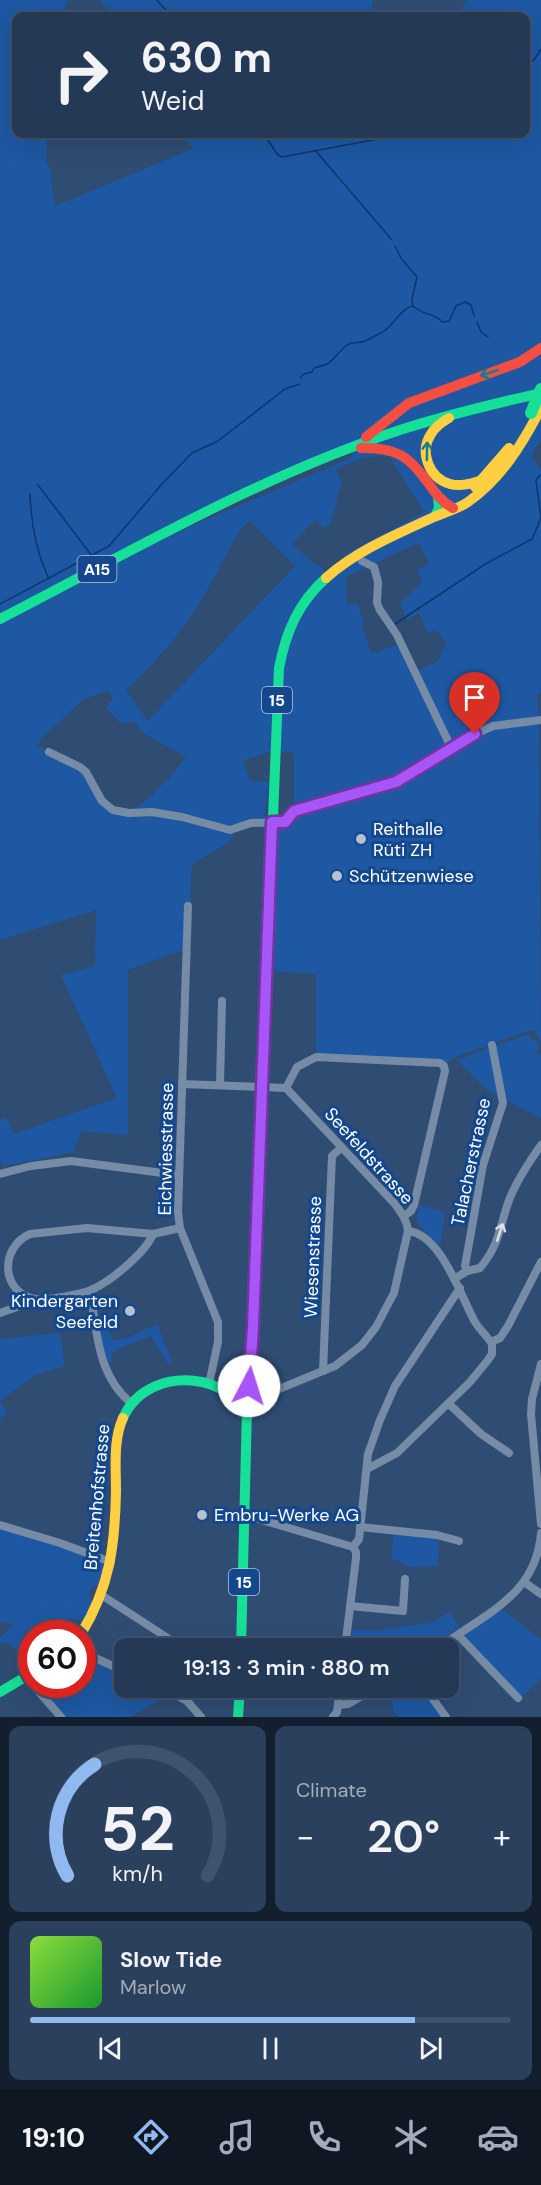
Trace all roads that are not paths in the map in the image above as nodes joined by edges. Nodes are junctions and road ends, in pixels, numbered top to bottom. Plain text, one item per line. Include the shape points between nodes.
1 (541, 348) edge
2 (520, 362) junction
3 (541, 362) edge
4 (541, 391) edge
5 (457, 412) junction
6 (537, 412) edge
7 (348, 449) junction
8 (434, 474) junction
9 (483, 480) junction
10 (438, 497) junction
11 (453, 508) junction
12 (435, 516) junction
13 (362, 561) junction
14 (332, 574) junction
15 (0, 619) edge
16 (541, 720) edge
17 (450, 748) junction
18 (49, 752) dead end
19 (275, 823) junction
20 (188, 906) dead end
21 (222, 1001) dead end
22 (492, 1045) dead end
23 (182, 1084) junction
24 (220, 1085) junction
25 (261, 1087) junction
26 (286, 1088) junction
27 (541, 1145) edge
28 (341, 1148) junction
29 (0, 1174) edge
30 (178, 1175) junction
31 (404, 1216) junction
32 (180, 1228) junction
33 (408, 1232) junction
34 (153, 1234) junction
35 (541, 1262) edge
36 (467, 1270) junction
37 (454, 1279) junction
38 (460, 1288) junction
39 (90, 1291) junction
40 (37, 1300) junction
41 (0, 1313) edge
42 (491, 1342) junction
43 (541, 1364) edge
44 (323, 1371) junction
45 (208, 1384) junction
46 (248, 1394) junction
47 (131, 1402) junction
48 (449, 1404) junction
49 (510, 1452) dead end
50 (537, 1457) edge
51 (367, 1469) junction
52 (245, 1515) junction
53 (541, 1524) edge
54 (0, 1525) edge
55 (360, 1527) junction
56 (541, 1533) edge
57 (459, 1541) dead end
58 (353, 1547) junction
59 (111, 1562) junction
60 (405, 1579) dead end
61 (524, 1582) junction
62 (541, 1594) edge
63 (103, 1596) junction
64 (350, 1606) junction
65 (91, 1620) edge
66 (458, 1635) junction
67 (165, 1636) joint
68 (168, 1638) edge
69 (241, 1638) edge
70 (346, 1638) edge
71 (454, 1638) edge
72 (96, 1658) edge
73 (114, 1666) edge
74 (18, 1684) edge
75 (0, 1692) edge
76 (46, 1698) edge
77 (182, 1698) edge
78 (239, 1698) edge
79 (339, 1698) edge
80 (358, 1698) edge
81 (432, 1698) edge
82 (518, 1698) dead end
83 (338, 1705) junction
84 (61, 1717) edge
85 (201, 1717) edge
86 (238, 1717) edge
87 (333, 1717) edge
88 (446, 1717) edge

1 - 2 main road
2 - 3 main road
2 -> 7 main road via 409,403
4 - 5 main road, A15
4 - 6 main road, 15, bridge
5 - 7 main road, A15
8 -> 5 main road via 426,456 427,442 436,428
6 - 9 main road, 15
6 - 11 main road, 15 via 520,447 495,479 467,503
7 - 10 main road via 384,447 401,453 417,466
7 - 15 main road, A15 via 228,502
8 - 9 main road via 459,485
8 - 11 main road
9 - 11 main road, 15
10 - 11 main road
10 - 12 main road
11 - 12 main road, 15
11 - 13 main road, 15 via 418,532
12 - 14 main road, 15 via 346,561
13 - 14 main road, 15
13 - 17 street via 374,567 377,603 397,635
14 - 19 main road, 15 via 304,602 283,646 279,668
16 - 17 street via 493,726
17 - 19 street via 396,782 294,811 285,822
18 - 19 street via 86,772 102,801 113,810 182,817 230,830 251,823
19 - 25 main road, 15
20 - 23 street, Eichwiesstrasse
21 - 24 street
22 - 36 street, Talacherstrasse via 503,1103 483,1165
23 - 24 street
23 - 30 street, Eichwiesstrasse
24 - 25 street
25 - 26 street
25 - 46 main road, 15
26 - 28 street, Seefeldstrasse
26 - 31 street via 297,1067 316,1057 444,1066 414,1205
36 -> 27 street via 480,1268 492,1253 508,1203
28 - 31 street, Seefeldstrasse
28 - 44 street, Wiesenstrasse via 332,1156
29 - 30 street via 71,1161
30 - 32 street, Eichwiesstrasse
31 - 33 street, Seefeldstrasse
32 - 34 street
32 - 45 street, Eichwiesstrasse via 218,1322 218,1342
33 - 37 street, Seefeldstrasse via 421,1235
33 - 44 street via 396,1287 379,1322 355,1351
34 - 39 street via 148,1245
34 - 40 street via 87,1228 22,1237 11,1246 6,1274 15,1289
35 - 42 street via 508,1326 500,1338
36 - 37 street
37 - 38 street, Seefeldstrasse
38 - 42 street, Seefeldstrasse via 476,1322
38 - 51 street via 395,1386
39 - 40 street
39 - 47 street via 102,1360 115,1386
40 - 41 street
42 - 48 street via 492,1354
43 - 50 street via 531,1408
44 - 46 street
45 - 46 main road
45 - 47 main road via 164,1383
46 - 52 main road, 15 via 240,1406 247,1409
47 - 59 main road, Breitenhofstrasse via 117,1440
48 - 49 street via 482,1434
48 - 51 street via 397,1453
50 - 53 street
51 - 55 street
52 - 58 street
52 - 69 main road, 15
54 - 59 street
55 - 57 street
55 - 58 street via 359,1539
56 - 61 street via 536,1558
58 - 64 street via 356,1558
59 - 63 main road, Breitenhofstrasse
60 - 64 street via 403,1611
61 - 62 street
61 - 66 street via 508,1600
63 - 65 main road, Breitenhofstrasse
63 - 67 street
64 - 70 street
66 - 71 street
66 - 82 street
67 - 68 street
72 - 73 street
74 - 75 main road
76 - 84 street
77 - 85 street
78 - 86 main road
79 - 83 street
80 - 83 street
81 - 88 street
83 - 87 street

